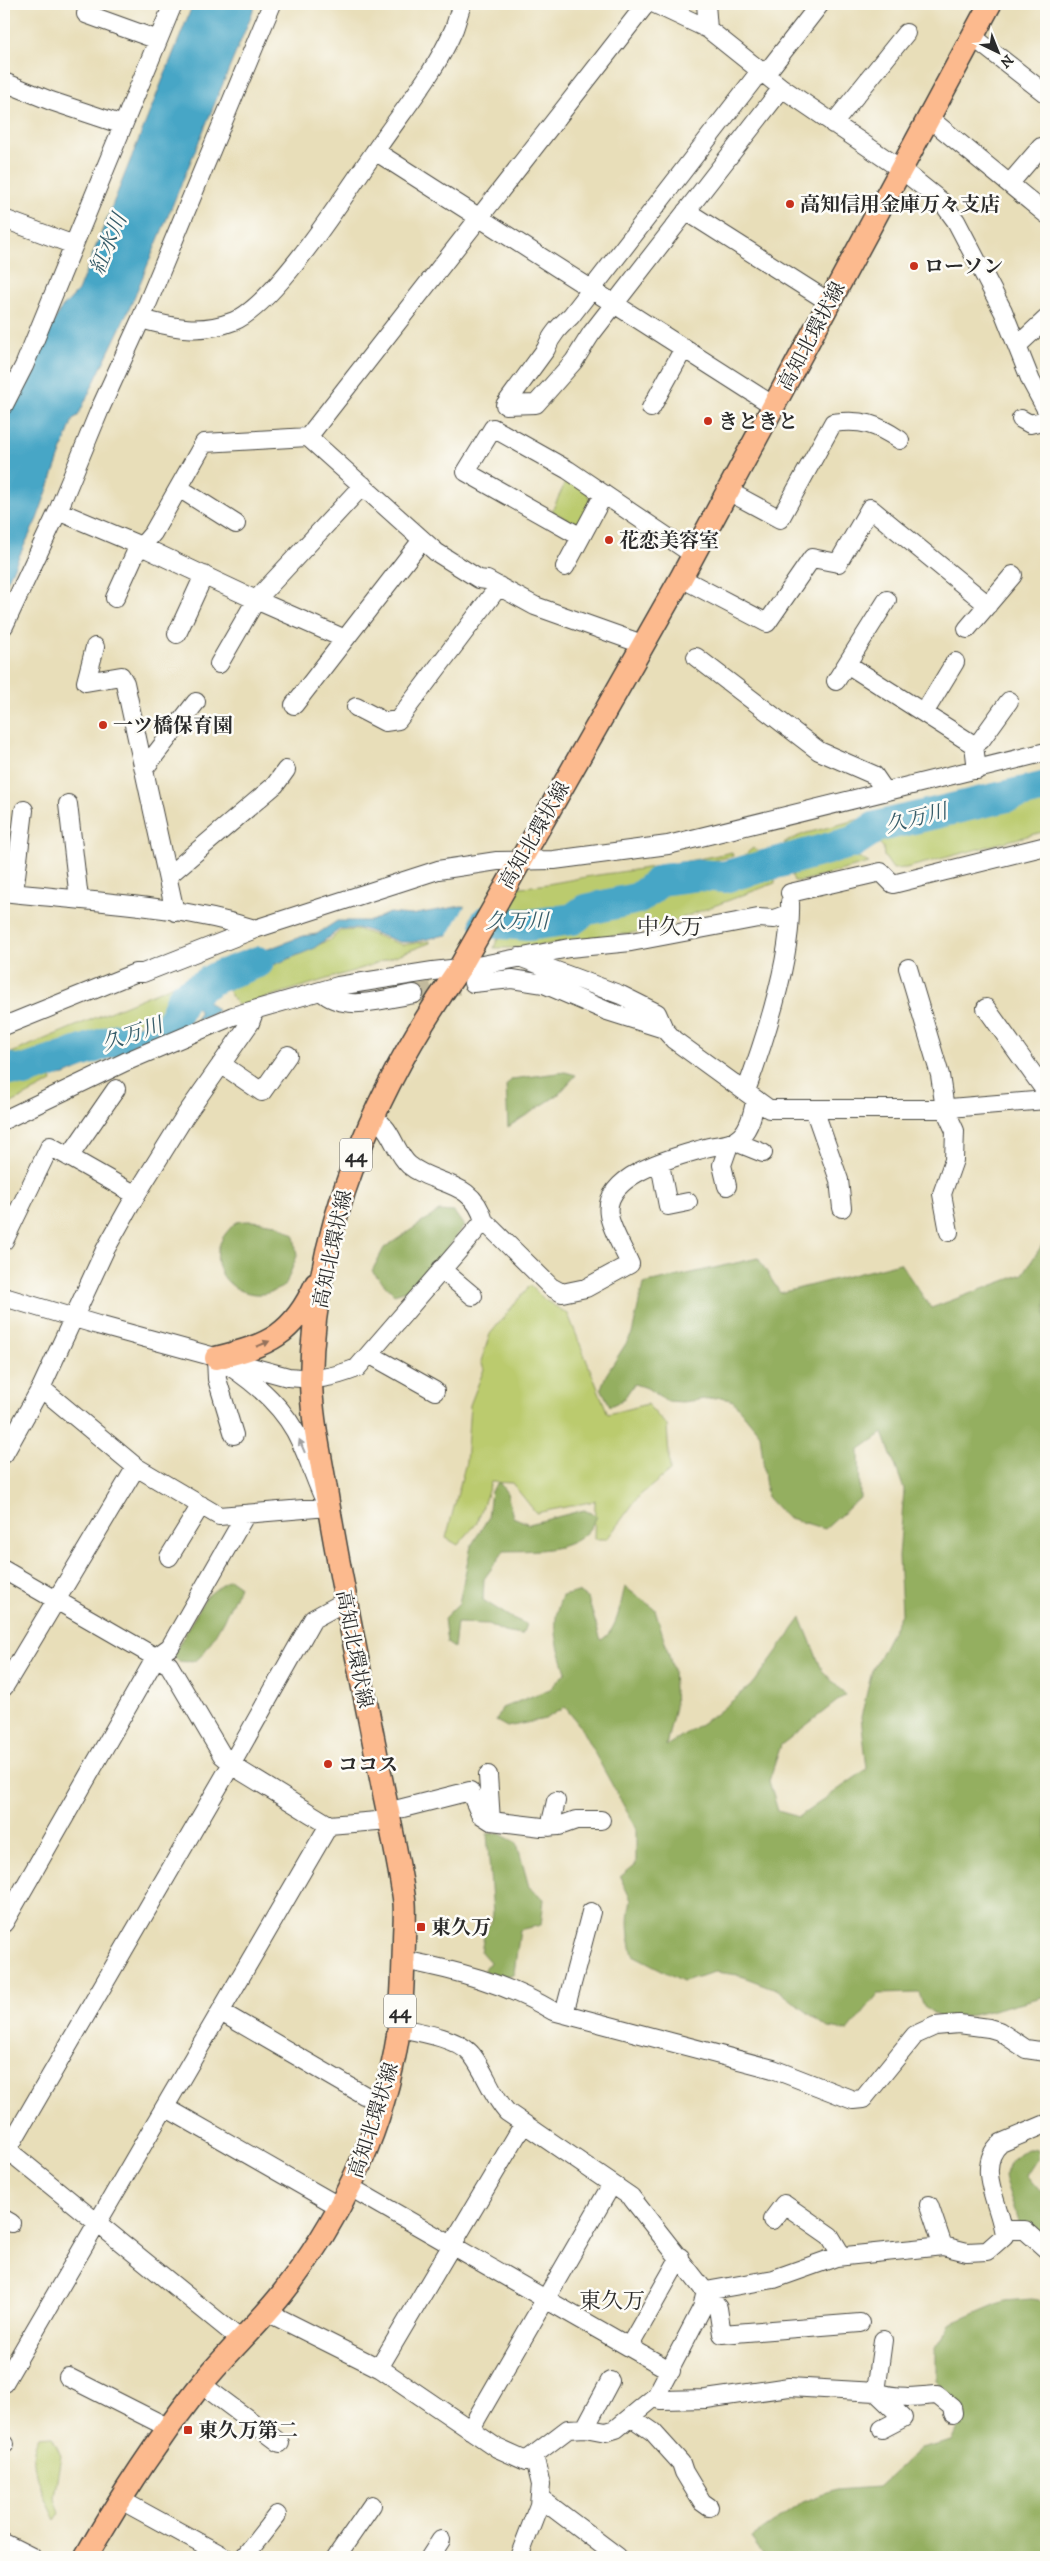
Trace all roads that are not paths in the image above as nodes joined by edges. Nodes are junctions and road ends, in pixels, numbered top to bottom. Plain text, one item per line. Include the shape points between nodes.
1 (173, 4) edge
2 (272, 4) edge
3 (462, 4) edge
4 (646, 4) edge
5 (656, 4) edge
6 (706, 4) edge
7 (820, 4) edge
8 (990, 4) edge
9 (86, 14) dead end
10 (708, 29) junction
11 (906, 33) dead end
12 (972, 36) junction
13 (158, 40) junction
14 (764, 73) junction
15 (4, 82) edge
16 (782, 88) junction
17 (1046, 94) edge
18 (929, 118) junction
19 (833, 124) junction
20 (123, 126) junction
21 (1041, 147) dead end
22 (375, 151) junction
23 (902, 170) junction
24 (1010, 183) junction
25 (686, 211) junction
26 (1046, 213) edge
27 (480, 218) junction
28 (4, 219) edge
29 (74, 245) junction
30 (591, 288) junction
31 (829, 302) junction
32 (615, 304) junction
33 (141, 319) junction
34 (1046, 319) edge
35 (1017, 346) junction
36 (684, 348) junction
37 (4, 405) edge
38 (774, 406) junction
39 (652, 408) dead end
40 (1046, 409) edge
41 (1021, 419) dead end
42 (1046, 420) edge
43 (308, 437) junction
44 (900, 440) dead end
45 (363, 485) junction
46 (179, 488) junction
47 (728, 492) junction
48 (604, 494) junction
49 (58, 511) junction
50 (236, 524) dead end
51 (581, 537) junction
52 (422, 540) junction
53 (141, 546) junction
54 (694, 555) junction
55 (565, 567) dead end
56 (204, 575) junction
57 (1013, 575) dead end
58 (681, 578) junction
59 (499, 586) junction
60 (115, 598) dead end
61 (256, 600) junction
62 (888, 600) dead end
63 (988, 605) junction
64 (4, 626) edge
65 (967, 629) dead end
66 (177, 634) dead end
67 (345, 638) junction
68 (642, 644) junction
69 (94, 647) dead end
70 (696, 657) dead end
71 (955, 662) dead end
72 (219, 664) dead end
73 (847, 664) junction
74 (836, 681) dead end
75 (1008, 701) dead end
76 (196, 702) dead end
77 (294, 705) dead end
78 (356, 707) dead end
79 (924, 713) junction
80 (974, 745) junction
81 (1046, 752) edge
82 (144, 769) junction
83 (286, 770) dead end
84 (977, 770) junction
85 (885, 792) junction
86 (68, 804) dead end
87 (24, 810) dead end
88 (1046, 846) edge
89 (517, 866) junction
90 (168, 876) junction
91 (9, 892) edge
92 (79, 899) junction
93 (176, 912) junction
94 (790, 913) junction
95 (255, 929) junction
96 (519, 956) junction
97 (466, 968) junction
98 (908, 968) dead end
99 (321, 991) junction
100 (414, 994) tunnel mouth
101 (986, 1008) dead end
102 (254, 1012) junction
103 (4, 1026) edge
104 (664, 1029) junction
105 (288, 1055) dead end
106 (221, 1064) junction
107 (116, 1090) dead end
108 (1046, 1092) edge
109 (750, 1096) junction
110 (1046, 1100) edge
111 (814, 1109) junction
112 (945, 1109) junction
113 (373, 1115) junction
114 (4, 1120) edge
115 (733, 1142) junction
116 (763, 1153) dead end
117 (69, 1158) junction
118 (660, 1164) junction
119 (727, 1186) dead end
120 (136, 1195) junction
121 (688, 1202) dead end
122 (842, 1208) dead end
123 (484, 1221) junction
124 (949, 1232) dead end
125 (4, 1241) edge
126 (325, 1265) junction
127 (441, 1269) junction
128 (473, 1296) dead end
129 (4, 1297) edge
130 (74, 1318) junction
131 (369, 1354) junction
132 (216, 1358) junction
133 (311, 1380) junction
134 (41, 1388) junction
135 (435, 1391) dead end
136 (234, 1435) dead end
137 (4, 1454) edge
138 (136, 1467) junction
139 (201, 1505) junction
140 (328, 1507) junction
141 (246, 1514) junction
142 (170, 1557) dead end
143 (4, 1570) edge
144 (55, 1600) junction
145 (346, 1601) junction
146 (156, 1657) junction
147 (4, 1687) edge
148 (231, 1765) junction
149 (488, 1775) dead end
150 (556, 1802) dead end
151 (388, 1816) junction
152 (601, 1820) dead end
153 (491, 1821) junction
154 (329, 1826) junction
155 (550, 1827) junction
156 (590, 1912) dead end
157 (4, 1923) edge
158 (403, 1960) junction
159 (221, 2012) junction
160 (564, 2014) junction
161 (399, 2028) junction
162 (1046, 2052) edge
163 (383, 2103) junction
164 (166, 2107) junction
165 (1046, 2124) edge
166 (523, 2125) junction
167 (5, 2151) edge
168 (612, 2184) junction
169 (350, 2187) junction
170 (929, 2205) dead end
171 (340, 2207) junction
172 (772, 2220) dead end
173 (99, 2222) junction
174 (1004, 2230) junction
175 (452, 2245) junction
176 (943, 2246) junction
177 (1046, 2249) edge
178 (842, 2256) junction
179 (680, 2258) junction
180 (706, 2290) junction
181 (546, 2299) junction
182 (267, 2312) junction
183 (860, 2324) dead end
184 (241, 2340) junction
185 (883, 2340) dead end
186 (629, 2347) junction
187 (379, 2368) junction
188 (671, 2371) junction
189 (68, 2377) dead end
190 (610, 2381) dead end
191 (4, 2383) edge
192 (201, 2384) junction
193 (876, 2392) junction
194 (656, 2396) junction
195 (953, 2413) dead end
196 (631, 2417) junction
197 (169, 2428) junction
198 (585, 2428) junction
199 (882, 2429) dead end
200 (470, 2430) junction
201 (280, 2443) dead end
202 (534, 2455) junction
203 (540, 2498) junction
204 (119, 2499) junction
205 (372, 2505) dead end
206 (710, 2507) dead end
207 (277, 2515) dead end
208 (441, 2540) dead end
209 (4, 2543) edge
210 (32, 2557) edge
211 (86, 2557) edge
212 (225, 2557) edge
213 (244, 2557) edge
214 (336, 2557) edge
215 (430, 2557) edge
216 (519, 2557) edge
217 (618, 2557) edge

1 - 13 street
2 - 33 street
3 - 22 street via 454,30 426,79
4 - 27 street
5 - 10 street
6 - 10 street
7 - 14 street
8 - 12 main road, 高知北環状線 / 44
9 - 13 street
10 - 14 street
11 - 19 street
12 - 17 street
12 - 18 main road, 高知北環状線 / 44
13 - 20 street
14 - 16 street
14 - 30 street via 754,79
15 - 20 street
16 - 19 street
16 - 25 street
18 - 23 main road, 高知北環状線 / 44
18 - 24 street
19 - 23 street
20 - 29 street
21 - 24 street
22 - 27 street
22 - 33 street via 298,258 259,304 235,320 205,330 170,327
23 - 31 main road, 高知北環状線 / 44
23 - 35 street via 942,202 956,220 1003,311
24 - 26 street
25 - 31 street
25 - 32 street
27 - 30 street
27 - 43 street
28 - 29 street
29 - 37 street via 24,366
30 - 32 street
30 - 32 street via 550,339 505,405 536,404 574,360
31 - 38 main road, 高知北環状線 / 44
32 - 36 street
33 - 49 street
34 - 35 street
35 - 40 street
36 - 38 street
36 - 39 street
38 - 47 main road, 高知北環状線 / 44
41 - 42 street via 1030,424
43 - 45 street
43 - 46 street via 204,443
44 - 47 street via 880,427 854,420 833,423 780,519
45 - 52 street
45 - 61 street
46 - 50 street
46 - 53 street via 153,533
47 - 54 main road, 高知北環状線 / 44
48 - 51 street
48 - 51 street via 493,428 466,472
48 - 54 street
49 - 53 street
49 - 64 street
51 - 55 street
52 - 59 street via 479,578
52 - 67 street
53 - 56 street
53 - 60 street
54 - 58 main road, 高知北環状線 / 44
56 - 61 street
56 - 66 street
57 - 63 street
58 - 63 street via 767,622 812,558 838,563 870,508
58 - 68 main road, 高知北環状線 / 44
59 - 68 street via 535,606
59 - 78 street via 398,720 385,722
61 - 67 street
61 - 72 street
62 - 73 street
63 - 65 street
67 - 77 street
68 - 89 main road, 高知北環状線 / 44
69 - 82 street via 86,682 120,676 125,683
70 - 85 street via 819,751 874,775
71 - 79 street
73 - 74 street
73 - 79 street
75 - 80 street
76 - 82 street
79 - 80 street
80 - 84 street
81 - 84 street
82 - 90 street
83 - 90 street via 275,785
84 - 85 street
85 - 89 street via 668,845
86 - 92 street
87 - 91 street
88 - 94 street via 893,884 880,872 789,889
89 - 95 street via 496,861 438,870
89 - 97 main road, 高知北環状線 / 44
90 - 93 street
91 - 92 street
92 - 93 street
93 - 95 street
94 - 96 street via 774,919 758,918 631,942
94 - 109 street via 790,927 771,1014
95 - 103 street
96 - 97 street
96 - 104 street via 656,1012
97 - 99 street
97 - 104 street via 544,984 607,1011
97 - 113 main road, 高知北環状線 / 44 via 432,1006
98 - 112 street via 940,1075
99 - 100 street via 343,1004
99 - 102 street
101 - 108 street
102 - 106 street via 250,1023
102 - 114 street via 233,1016 125,1062
104 - 109 street via 674,1040
105 - 106 street via 262,1092
106 - 120 street
107 - 117 street
109 - 111 street via 769,1109
109 - 115 street via 751,1120
110 - 112 street
111 - 112 street
111 - 122 street via 840,1180
112 - 124 street via 954,1131 956,1152 942,1194
113 - 123 street via 408,1164 456,1185 476,1205
113 - 126 main road, 高知北環状線 / 44 via 344,1186
115 - 116 street
115 - 118 street via 703,1148
115 - 119 street via 722,1165
117 - 120 street
117 - 125 street via 50,1146
118 - 121 street via 668,1206
118 - 123 street via 628,1178 612,1197 609,1215 630,1264 586,1288 562,1293 551,1287
120 - 130 street via 104,1250
123 - 127 street
132 -> 126 main road via 266,1344 281,1334 299,1315
126 - 133 main road, 高知北環状線 / 44
127 - 128 street
127 - 131 street
129 - 130 street
130 - 132 street
130 - 134 street
131 - 133 street via 357,1368 331,1378
131 - 135 street
132 - 133 street
132 - 136 street via 217,1379
140 -> 132 street via 302,1443 288,1419 256,1386
133 - 140 main road, 高知北環状線 / 44
134 - 137 street
134 - 138 street
138 - 139 street
138 - 144 street
139 - 141 street via 219,1516
139 - 142 street
140 - 141 street
140 - 145 main road, 高知北環状線 / 44
141 - 146 street via 170,1647
143 - 144 street
144 - 146 street
144 - 147 street
145 - 148 street via 313,1619
145 - 151 main road, 高知北環状線 / 44
146 - 148 street via 169,1665
146 - 157 street
148 - 154 street
148 - 167 street
149 - 153 street
150 - 155 street
151 - 153 street via 470,1791 480,1814
151 - 154 street
151 - 158 main road, 高知北環状線 / 44 via 405,1902
152 - 155 street via 576,1820
153 - 155 street
154 - 159 street
156 - 160 street
158 - 160 street via 484,1981
158 - 161 main road, 高知北環状線 / 44
159 - 163 street
159 - 164 street
160 - 162 street via 773,2069 853,2100 863,2099 915,2035 935,2026 959,2024 989,2028 1026,2049
161 - 163 main road, 高知北環状線 / 44
161 - 166 street via 464,2048 475,2060 499,2103
163 - 169 main road, 高知北環状線 / 44
164 - 171 street
164 - 173 street
165 - 174 street via 995,2148 989,2165 990,2180
166 - 168 street
166 - 175 street
167 - 173 street
168 - 179 street via 631,2196
168 - 181 street
169 - 171 main road, 高知北環状線 / 44
169 - 175 street
170 - 176 street
171 - 182 main road, 高知北環状線 / 44 via 297,2274
172 - 178 street via 784,2204 830,2236
173 - 184 street
173 - 191 street
174 - 176 street via 1004,2236 987,2251 968,2252
174 - 177 street via 1025,2230
175 - 181 street
175 - 187 street
176 - 178 street
178 - 180 street via 774,2279
179 - 180 street
179 - 186 street
180 - 183 street via 718,2308 722,2334
180 - 188 street via 702,2308
181 - 186 street
181 - 200 street
182 - 184 main road, 高知北環状線 / 44
182 - 187 street
184 - 192 main road, 高知北環状線 / 44
185 - 193 street
186 - 188 street
187 - 200 street
188 - 194 street
189 - 197 street
190 - 198 street
192 - 197 main road, 高知北環状線 / 44
192 - 201 street
193 - 194 street via 789,2387 706,2399 660,2400
193 - 195 street via 907,2397 937,2395 952,2407
193 - 199 street via 904,2418
194 - 196 street
196 - 198 street via 616,2429 606,2432
196 - 206 street via 653,2432 681,2463 702,2502
197 - 204 main road, 高知北環状線 / 44
198 - 202 street via 568,2429
200 - 202 street via 497,2448 526,2461
202 - 203 street via 541,2485
203 - 216 street
203 - 217 street
204 - 211 main road, 高知北環状線 / 44
204 - 212 street
205 - 214 street
207 - 213 street
208 - 215 street
209 - 210 street

